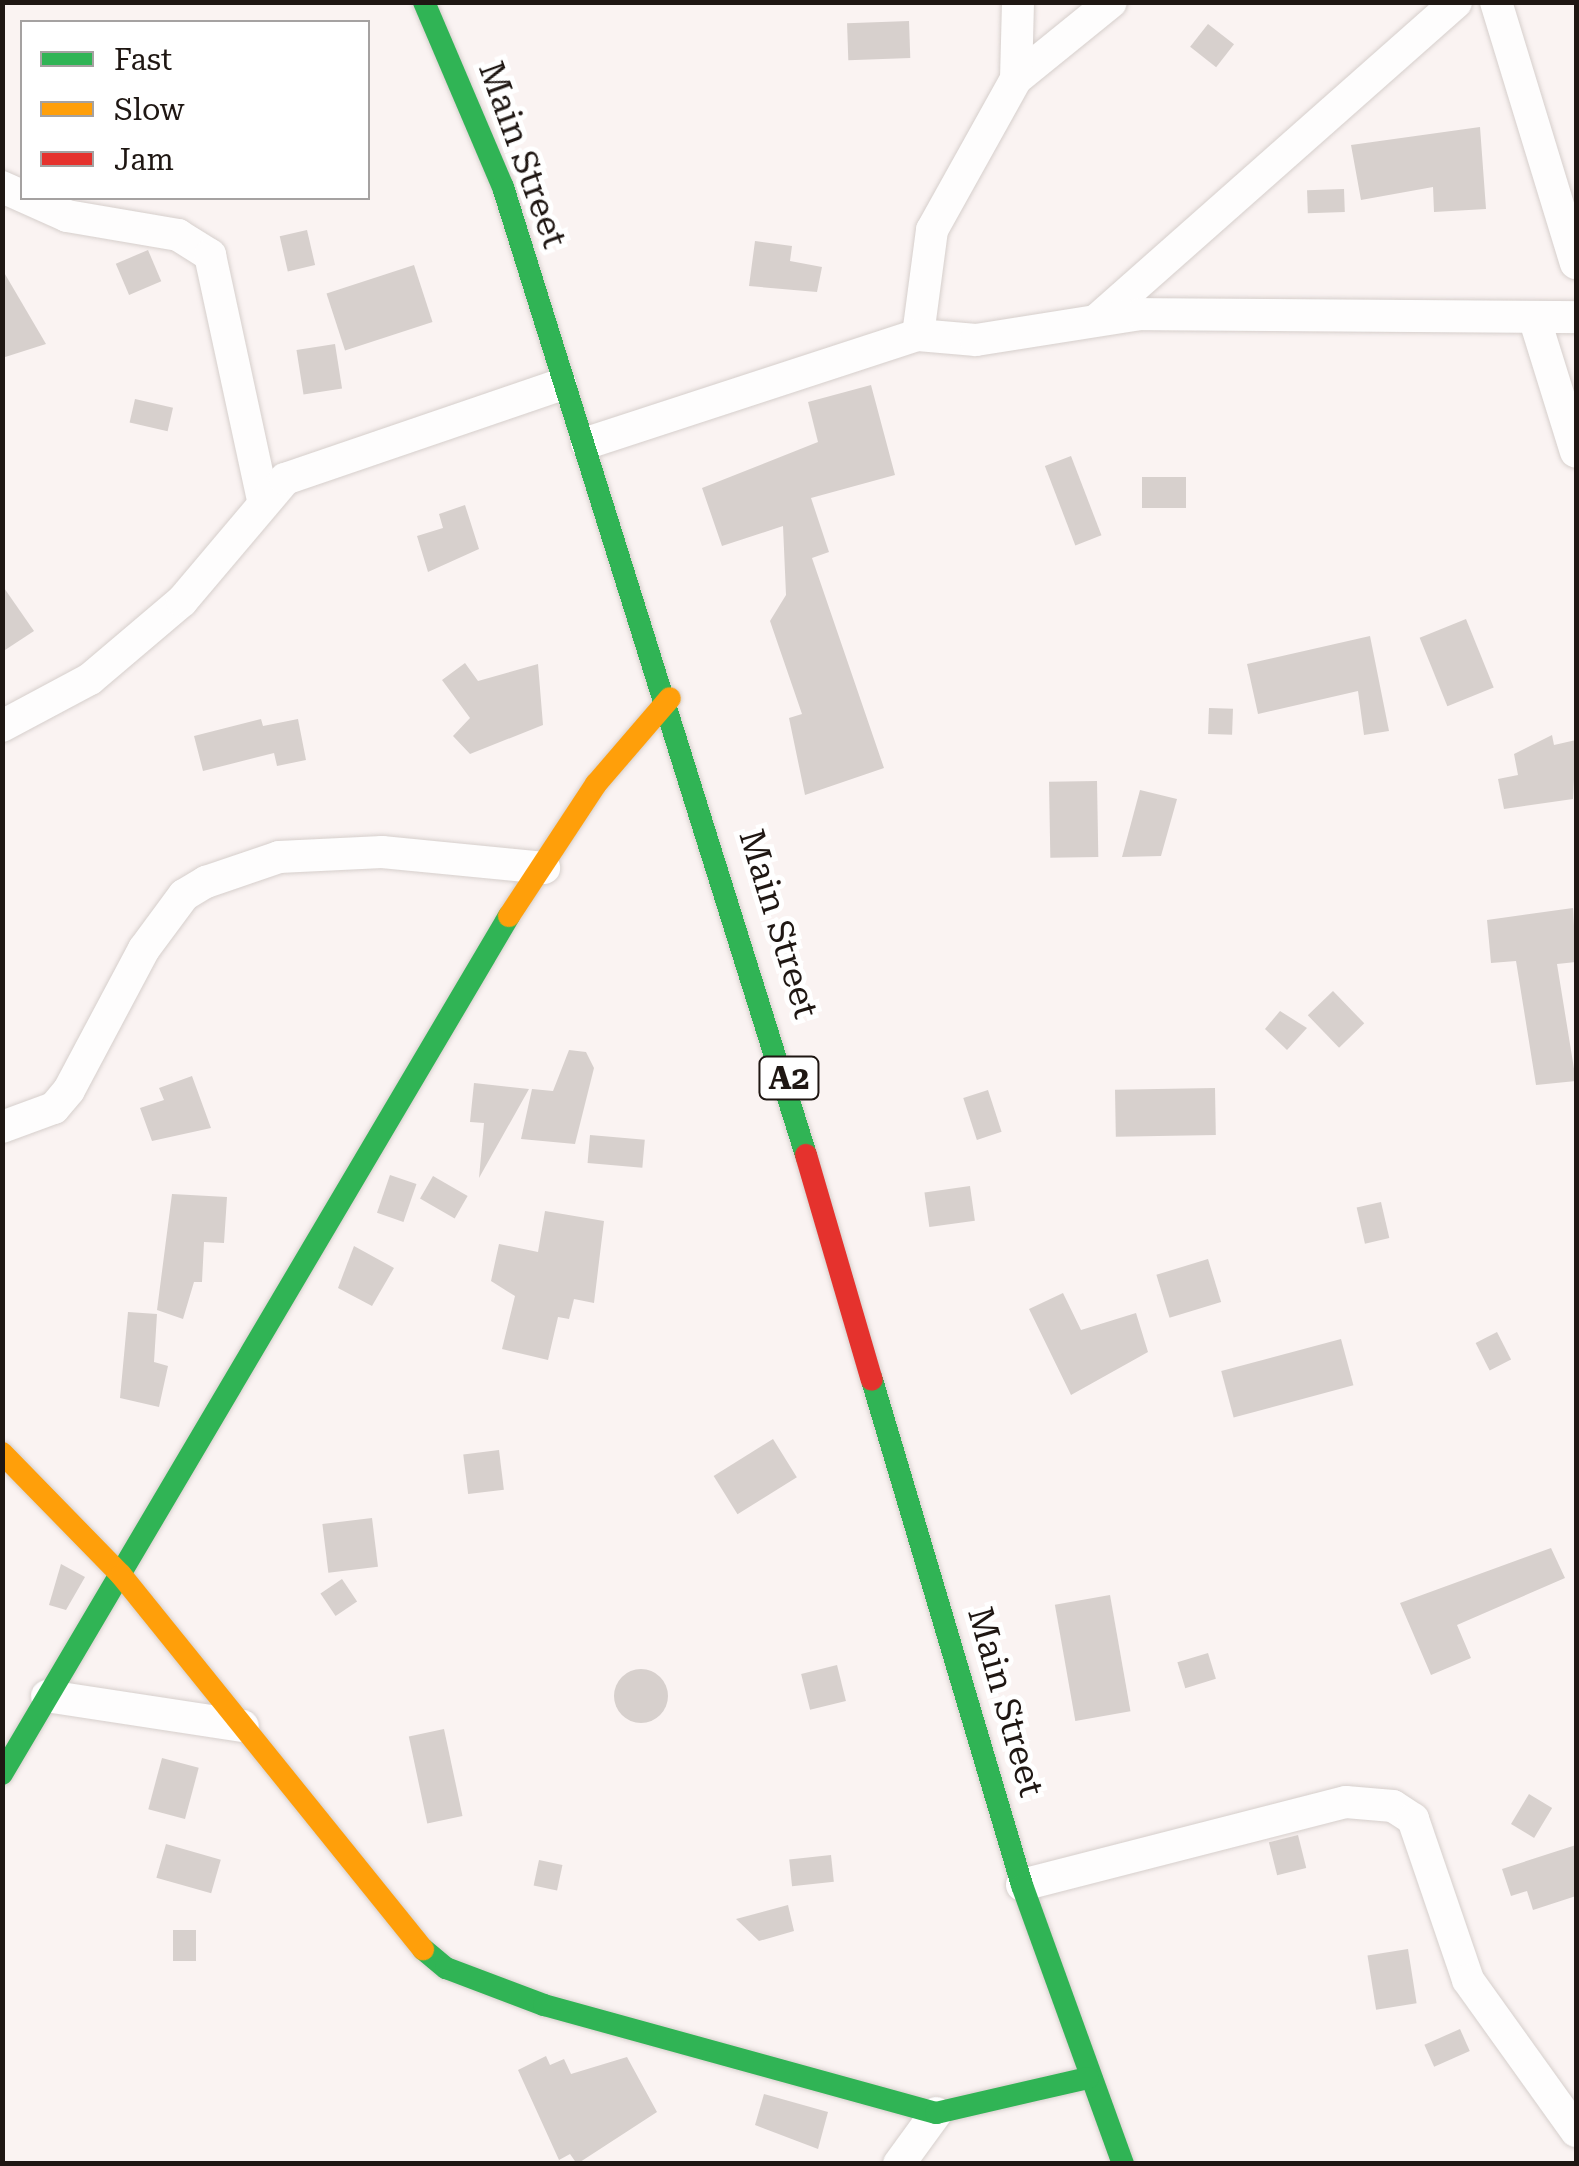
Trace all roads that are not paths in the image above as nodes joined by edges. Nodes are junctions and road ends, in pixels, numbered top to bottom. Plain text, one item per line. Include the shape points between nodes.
1 (424, 2) edge
2 (1018, 2) edge
3 (1112, 2) edge
4 (1456, 2) edge
5 (1496, 2) edge
6 (1016, 79) junction
7 (32, 200) edge
8 (1576, 262) edge
9 (1534, 318) junction
10 (1576, 318) edge
11 (1098, 319) junction
12 (918, 335) junction
13 (560, 385) junction
14 (587, 443) junction
15 (1576, 452) edge
16 (263, 500) junction
17 (670, 698) junction
18 (2, 726) edge
19 (544, 868) junction
20 (2, 1127) edge
21 (2, 1453) edge
22 (121, 1574) junction
23 (47, 1696) junction
24 (243, 1726) junction
25 (2, 1774) edge
26 (1022, 1885) junction
27 (1088, 2078) junction
28 (936, 2114) junction
29 (1576, 2130) edge
30 (899, 2164) edge
31 (1123, 2164) edge

1 - 13 main road, Main Street / A2 via 503,187
2 - 6 street
3 - 6 street
4 - 11 street
5 - 8 street
6 - 12 street via 932,230
7 - 16 street via 68,216 178,235 210,256
9 - 10 street
9 - 11 street via 1320,310
9 - 15 street
11 - 12 street via 976,340
12 - 14 street
13 - 14 main road, Main Street / A2
13 - 16 street via 310,465
14 - 17 main road, Main Street / A2
16 - 18 street via 182,601 90,679
17 - 19 main road via 596,784
17 - 26 main road, Main Street / A2
19 - 20 street via 382,852 279,857 206,882 184,896 144,949 69,1090 54,1108
19 - 22 main road via 446,1012
21 - 22 main road
22 - 23 main road
22 - 24 main road
23 - 24 street
23 - 25 main road
24 - 28 main road via 417,1944 446,1968 544,2005
26 - 27 main road, Main Street / A2
26 - 29 street via 1346,1802 1393,1806 1413,1819 1468,1980
27 - 28 main road
27 - 31 main road, Main Street / A2
28 - 30 street

